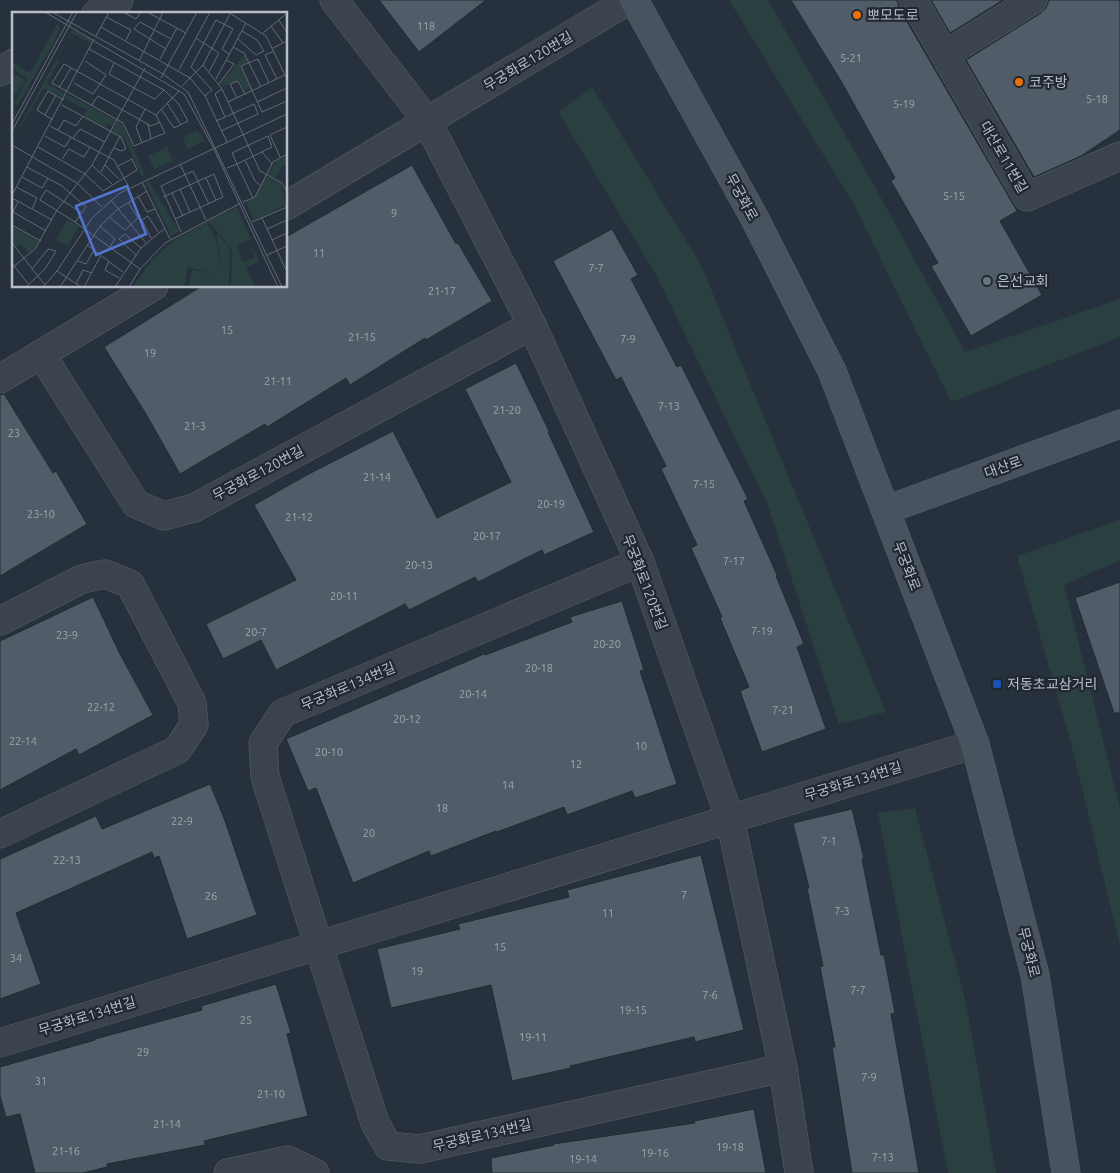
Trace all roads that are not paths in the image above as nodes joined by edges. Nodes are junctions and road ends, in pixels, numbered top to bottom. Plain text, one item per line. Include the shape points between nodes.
1 (334, 0) edge
2 (628, 0) edge
3 (634, 0) edge
4 (913, 0) edge
5 (1033, 0) edge
6 (946, 54) junction
7 (12, 64) edge
8 (0, 72) edge
9 (427, 121) junction
10 (1120, 156) edge
11 (288, 205) edge
12 (151, 288) edge
13 (532, 324) junction
14 (41, 354) junction
15 (0, 379) edge
16 (1120, 424) edge
17 (886, 510) junction
18 (640, 562) junction
19 (0, 621) edge
20 (975, 744) junction
21 (730, 819) junction
22 (0, 834) edge
23 (318, 946) junction
24 (0, 1043) edge
25 (783, 1068) junction
26 (314, 1172) edge
27 (228, 1173) edge
28 (799, 1173) edge
29 (1066, 1173) edge

1 - 9 street, 무궁화로120번길
2 - 9 street, 무궁화로120번길
3 - 17 main road, 무궁화로 via 755,220 832,371
4 - 6 street, 대산로11번길
5 - 6 street
6 - 10 street, 대산로11번길 via 1027,197
7 - 8 street
9 - 11 street, 무궁화로120번길
9 - 13 street, 무궁화로120번길
12 - 14 street
13 - 14 street, 무궁화로120번길 via 194,508 164,516 136,504
13 - 18 street, 무궁화로120번길
14 - 15 street
16 - 17 main road, 대산로
17 - 20 main road, 무궁화로
18 - 21 street, 무궁화로120번길
18 - 23 street, 무궁화로134번길 via 283,714 263,743 265,777
19 - 22 street via 82,579 105,574 130,584 192,703 194,725 177,750
20 - 21 street, 무궁화로134번길
20 - 29 main road, 무궁화로 via 1035,975
21 - 23 street, 무궁화로134번길
21 - 25 street
23 - 24 street, 무궁화로134번길
23 - 25 street, 무궁화로134번길 via 375,1123 388,1146 420,1149
25 - 28 street
26 - 27 street via 288,1160

